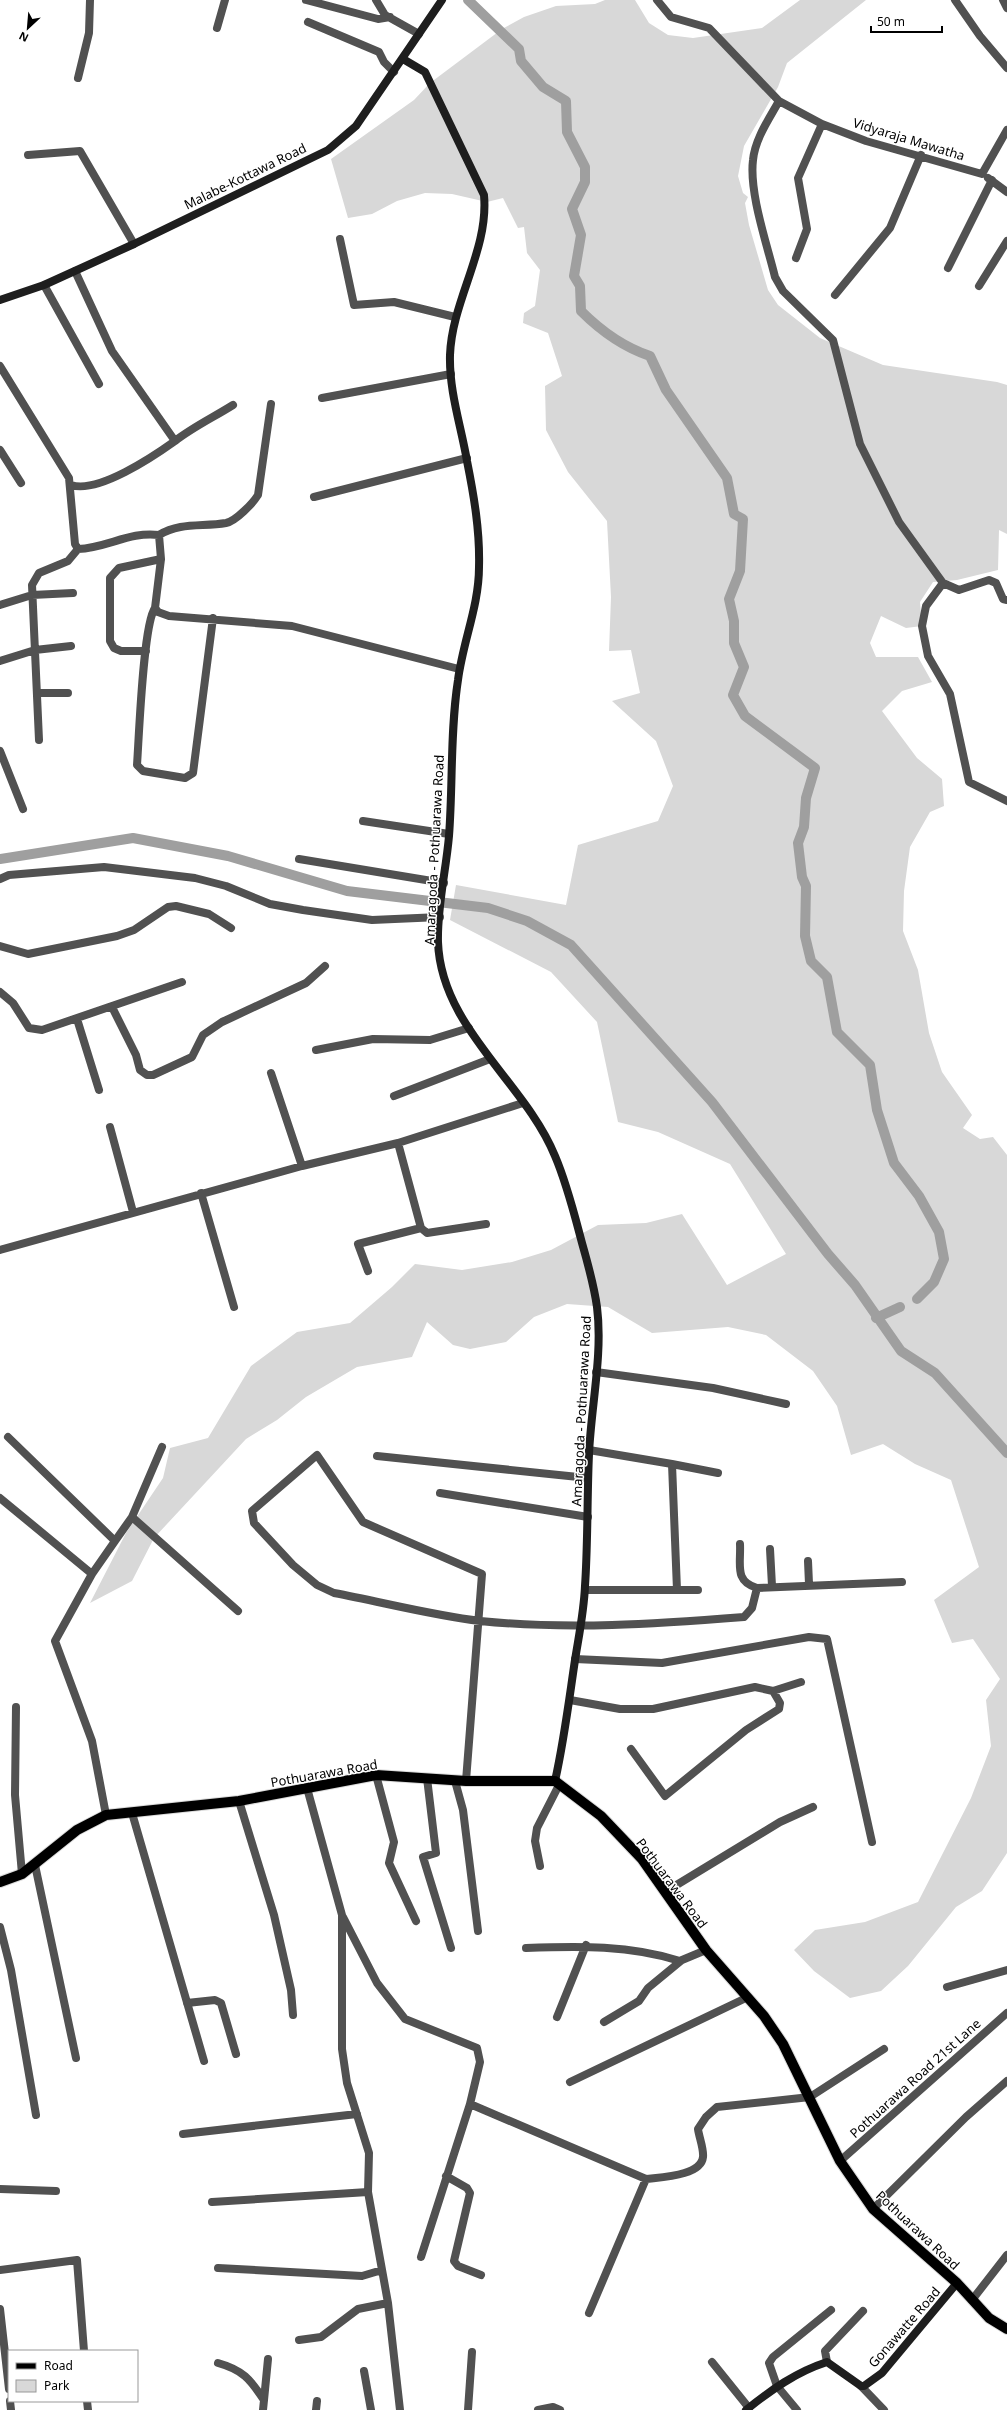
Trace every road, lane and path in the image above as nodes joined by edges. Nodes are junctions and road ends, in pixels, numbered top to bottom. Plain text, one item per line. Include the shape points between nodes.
1 (90, 0) edge
2 (225, 0) edge
3 (306, 0) edge
4 (442, 0) edge
5 (657, 0) edge
6 (955, 0) edge
7 (1003, 0) edge
8 (374, 1) edge
9 (1007, 8) edge
10 (390, 17) junction
11 (308, 22) dead end
12 (216, 28) dead end
13 (419, 34) junction
14 (403, 59) junction
15 (1007, 68) edge
16 (394, 72) junction
17 (78, 78) dead end
18 (779, 101) junction
19 (822, 124) junction
20 (1007, 130) edge
21 (28, 155) dead end
22 (921, 155) junction
23 (982, 174) junction
24 (992, 180) junction
25 (1007, 192) edge
26 (340, 239) dead end
27 (1007, 241) edge
28 (134, 244) junction
29 (796, 258) dead end
30 (948, 268) dead end
31 (76, 271) junction
32 (44, 284) junction
33 (979, 286) dead end
34 (835, 294) dead end
35 (0, 300) edge
36 (455, 317) junction
37 (0, 366) edge
38 (451, 374) junction
39 (99, 384) dead end
40 (322, 398) dead end
41 (271, 404) dead end
42 (233, 405) dead end
43 (175, 441) junction
44 (0, 450) edge
45 (467, 458) junction
46 (21, 483) dead end
47 (71, 485) junction
48 (314, 497) dead end
49 (159, 535) junction
50 (78, 549) junction
51 (161, 559) junction
52 (943, 583) junction
53 (73, 593) dead end
54 (32, 595) junction
55 (1007, 600) edge
56 (0, 605) edge
57 (155, 608) junction
58 (213, 618) junction
59 (71, 646) dead end
60 (35, 650) junction
61 (146, 651) junction
62 (0, 661) edge
63 (459, 669) junction
64 (37, 693) junction
65 (68, 693) dead end
66 (39, 740) dead end
67 (0, 751) edge
68 (1007, 801) edge
69 (23, 809) dead end
70 (363, 821) dead end
71 (449, 834) junction
72 (299, 859) dead end
73 (0, 879) edge
74 (444, 883) junction
75 (440, 917) junction
76 (231, 928) dead end
77 (0, 946) edge
78 (325, 966) dead end
79 (182, 982) dead end
80 (0, 992) edge
81 (112, 1007) junction
82 (77, 1019) junction
83 (469, 1028) junction
84 (316, 1050) dead end
85 (490, 1058) junction
86 (271, 1073) dead end
87 (99, 1090) dead end
88 (394, 1096) dead end
89 (523, 1103) junction
90 (110, 1127) dead end
91 (398, 1143) junction
92 (302, 1166) junction
93 (201, 1194) junction
94 (133, 1212) junction
95 (486, 1224) dead end
96 (421, 1228) junction
97 (0, 1250) edge
98 (368, 1271) dead end
99 (234, 1307) dead end
100 (596, 1372) junction
101 (786, 1404) dead end
102 (8, 1437) dead end
103 (162, 1447) dead end
104 (589, 1450) junction
105 (377, 1456) dead end
106 (672, 1464) junction
107 (718, 1473) dead end
108 (588, 1478) junction
109 (440, 1493) dead end
110 (0, 1498) edge
111 (132, 1517) junction
112 (588, 1517) junction
113 (116, 1541) junction
114 (740, 1544) dead end
115 (770, 1549) dead end
116 (808, 1561) dead end
117 (92, 1574) junction
118 (902, 1582) dead end
119 (809, 1584) junction
120 (772, 1586) junction
121 (757, 1588) junction
122 (585, 1590) junction
123 (677, 1590) junction
124 (698, 1590) dead end
125 (238, 1611) dead end
126 (480, 1620) junction
127 (581, 1626) junction
128 (575, 1659) junction
129 (802, 1682) dead end
130 (773, 1691) junction
131 (570, 1700) junction
132 (16, 1707) dead end
133 (631, 1749) dead end
134 (376, 1775) junction
135 (427, 1778) junction
136 (455, 1781) junction
137 (466, 1781) junction
138 (557, 1783) junction
139 (307, 1788) junction
140 (240, 1801) junction
141 (813, 1807) dead end
142 (132, 1813) junction
143 (106, 1815) junction
144 (872, 1842) dead end
145 (35, 1865) junction
146 (540, 1866) dead end
147 (22, 1874) junction
148 (0, 1882) edge
149 (665, 1892) junction
150 (342, 1915) junction
151 (416, 1922) dead end
152 (0, 1927) edge
153 (478, 1931) dead end
154 (586, 1945) junction
155 (451, 1948) dead end
156 (526, 1948) dead end
157 (706, 1950) junction
158 (680, 1961) junction
159 (1007, 1970) edge
160 (947, 1987) dead end
161 (746, 1998) junction
162 (187, 2004) junction
163 (1007, 2013) edge
164 (293, 2015) dead end
165 (557, 2017) dead end
166 (604, 2022) dead end
167 (884, 2049) dead end
168 (236, 2054) dead end
169 (76, 2058) dead end
170 (204, 2061) dead end
171 (1007, 2081) edge
172 (570, 2082) dead end
173 (810, 2097) junction
174 (470, 2104) junction
175 (357, 2114) junction
176 (36, 2115) dead end
177 (183, 2134) dead end
178 (840, 2162) junction
179 (446, 2176) junction
180 (646, 2179) junction
181 (0, 2189) edge
182 (56, 2191) dead end
183 (368, 2192) junction
184 (212, 2202) dead end
185 (873, 2209) junction
186 (1007, 2255) edge
187 (421, 2257) dead end
188 (218, 2268) dead end
189 (0, 2270) edge
190 (382, 2270) junction
191 (481, 2275) dead end
192 (957, 2284) junction
193 (972, 2300) junction
194 (388, 2303) junction
195 (0, 2309) edge
196 (832, 2310) dead end
197 (863, 2311) dead end
198 (589, 2313) dead end
199 (1007, 2329) edge
200 (299, 2340) dead end
201 (84, 2350) edge
202 (472, 2352) dead end
203 (268, 2359) dead end
204 (712, 2362) dead end
205 (827, 2362) junction
206 (218, 2363) dead end
207 (364, 2371) dead end
208 (8, 2380) edge
209 (776, 2386) junction
210 (861, 2386) junction
211 (264, 2400) junction
212 (317, 2401) dead end
213 (747, 2409) edge
214 (262, 2410) edge
215 (316, 2410) edge
216 (371, 2410) edge
217 (400, 2410) edge
218 (468, 2410) edge
219 (538, 2410) edge
220 (560, 2410) edge
221 (797, 2410) edge
222 (884, 2410) edge

1 - 17 street via 88,33
2 - 12 street
3 - 10 street via 378,19
4 - 13 street, Malabe-Kottawa Road
5 - 18 street, Vidyaraja Mawatha via 672,17 709,28
6 - 15 street via 980,36
7 - 9 street
8 - 10 street via 385,15
10 - 13 street
11 - 16 street via 379,52
13 - 14 street, Malabe-Kottawa Road
14 - 16 street, Malabe-Kottawa Road
14 - 36 street, Amaragoda - Pothuarawa Road via 425,72 484,195 482,231
16 - 28 street, Malabe-Kottawa Road via 356,126 328,150
18 - 19 street, Vidyaraja Mawatha
18 - 52 street via 759,136 753,159 754,186 775,277 783,291 833,340 860,444 899,522
19 - 22 street, Vidyaraja Mawatha via 866,141
19 - 29 street via 798,178 806,229
20 - 23 street
21 - 28 street via 80,151
22 - 23 street, Vidyaraja Mawatha
22 - 34 street via 890,228
23 - 24 street, Vidyaraja Mawatha
24 - 25 street, Vidyaraja Mawatha
24 - 30 street
26 - 36 street via 354,305 394,302
27 - 33 street
28 - 31 street, Malabe-Kottawa Road
31 - 32 street, Malabe-Kottawa Road
31 - 43 street via 112,351
32 - 35 street, Malabe-Kottawa Road
32 - 39 street
36 - 38 street, Amaragoda - Pothuarawa Road via 450,355
37 - 47 street
38 - 40 street
38 - 45 street, Amaragoda - Pothuarawa Road via 457,419
41 - 49 street via 258,495 253,504 227,523 182,526
42 - 43 street
43 - 47 street via 166,449 118,476 78,488
44 - 46 street
45 - 48 street
45 - 63 street, Amaragoda - Pothuarawa Road via 479,531 480,571 475,609
47 - 50 street via 75,544
49 - 50 street via 144,533 90,549
49 - 51 street
50 - 54 street via 68,561 39,573 32,585
51 - 57 street
51 - 61 street via 119,568 110,578 110,641 114,648 121,651
52 - 55 street via 959,590 989,580 996,583 1003,599
52 - 68 street via 926,606 922,626 928,656 950,694 969,782
53 - 54 street
54 - 56 street
54 - 60 street
57 - 58 street via 169,616
57 - 61 street via 151,614
58 - 61 street via 193,773 185,778 143,771 137,765
58 - 63 street via 292,626
59 - 60 street
60 - 62 street
60 - 64 street
63 - 71 street, Amaragoda - Pothuarawa Road via 453,709
64 - 65 street
64 - 66 street
67 - 69 street
70 - 71 street
71 - 74 street, Amaragoda - Pothuarawa Road
72 - 74 street
73 - 75 street via 9,875 104,866 195,878 226,886 270,904 303,910 372,920
74 - 75 street, Amaragoda - Pothuarawa Road
75 - 83 street, Amaragoda - Pothuarawa Road via 438,943 443,973 457,1008
76 - 77 street via 209,914 176,906 168,907 134,930 117,936 28,954
78 - 81 street via 306,983 222,1022 203,1034 192,1056 153,1075 147,1075 140,1070 136,1055
79 - 81 street
80 - 82 street via 13,1003 29,1028 42,1030
81 - 82 street
82 - 87 street
83 - 84 street via 430,1040 373,1039
83 - 85 street, Amaragoda - Pothuarawa Road
85 - 88 street
85 - 89 street, Amaragoda - Pothuarawa Road
86 - 92 street
89 - 91 street
89 - 100 street, Amaragoda - Pothuarawa Road via 545,1134 555,1155 593,1282 598,1310
90 - 94 street
91 - 92 street
91 - 96 street
92 - 93 street
93 - 94 street
93 - 99 street
94 - 97 street
95 - 96 street via 427,1233
96 - 98 street via 358,1244
100 - 101 street via 713,1388
100 - 104 street, Amaragoda - Pothuarawa Road
102 - 113 street
103 - 111 street
104 - 106 street
104 - 108 street, Amaragoda - Pothuarawa Road
105 - 108 street
106 - 107 street
106 - 123 street
108 - 112 street, Amaragoda - Pothuarawa Road
109 - 112 street
110 - 117 street
111 - 113 street
111 - 125 street
112 - 122 street, Amaragoda - Pothuarawa Road
113 - 117 street
114 - 121 street via 741,1578 746,1584
115 - 120 street
116 - 119 street
117 - 143 street via 55,1641 92,1741
118 - 119 street
119 - 120 street
120 - 121 street
121 - 127 street via 752,1608 744,1617 636,1626
122 - 123 street
122 - 127 street, Amaragoda - Pothuarawa Road
123 - 124 street
126 - 126 street via 334,1593 317,1585 293,1565 254,1523 252,1511 317,1455 363,1522 482,1574
126 - 127 street
126 - 137 street
127 - 128 street, Amaragoda - Pothuarawa Road
128 - 131 street, Amaragoda - Pothuarawa Road
128 - 144 street via 662,1663 810,1638 826,1639
129 - 130 street
130 - 131 street via 755,1687 653,1709 620,1709
130 - 133 street via 780,1703 779,1709 746,1730 665,1796
131 - 138 street, Amaragoda - Pothuarawa Road
132 - 147 street via 15,1796
134 - 135 main road, Pothuarawa Road
134 - 139 main road, Pothuarawa Road
134 - 151 street via 394,1842 389,1863
135 - 136 main road, Pothuarawa Road
135 - 155 street via 436,1853 423,1857
136 - 137 main road, Pothuarawa Road
136 - 153 street via 463,1810
137 - 138 main road, Pothuarawa Road
138 - 146 street via 537,1828 535,1841
138 - 149 main road, Pothuarawa Road via 601,1816 642,1859
139 - 140 main road, Pothuarawa Road
139 - 150 street
140 - 142 main road, Pothuarawa Road
140 - 164 street via 274,1915 291,1990
141 - 149 street via 780,1822
142 - 143 main road, Pothuarawa Road
142 - 162 street
143 - 145 main road, Pothuarawa Road via 77,1830
145 - 147 main road, Pothuarawa Road
145 - 169 street
147 - 148 main road, Pothuarawa Road
149 - 157 main road, Pothuarawa Road
150 - 174 street via 378,1983 405,2019 477,2048 480,2062
150 - 175 street via 342,2049 347,2083
152 - 176 street via 11,1970
154 - 156 street
154 - 158 street via 653,1952
154 - 165 street
157 - 158 street
157 - 161 main road, Pothuarawa Road
158 - 166 street via 648,1988 639,2001
159 - 160 street
161 - 172 street
161 - 173 main road, Pothuarawa Road via 764,2016 783,2044
162 - 168 street via 215,2000 221,2003
162 - 170 street
163 - 178 street, Pothuarawa Road 21st Lane
167 - 173 street
171 - 185 street
173 - 178 main road, Pothuarawa Road
173 - 180 street via 717,2107 698,2129 703,2158 697,2168 689,2172
174 - 179 street
174 - 180 street
175 - 177 street
175 - 183 street via 369,2153
178 - 185 main road, Pothuarawa Road
179 - 187 street
179 - 191 street via 467,2188 470,2193 454,2261 458,2266
180 - 198 street
181 - 182 street
183 - 184 street
183 - 190 street
185 - 192 main road, Pothuarawa Road
186 - 193 street
188 - 190 street via 362,2276
189 - 201 street via 77,2260
190 - 194 street
192 - 193 main road, Pothuarawa Road
192 - 210 street, Gonawatte Road via 882,2373
193 - 199 main road, Pothuarawa Road via 989,2318
194 - 200 street via 358,2309 321,2337
194 - 217 street
195 - 208 street
196 - 209 street via 773,2357 769,2363
197 - 205 street via 825,2351
202 - 218 street
203 - 211 street
204 - 213 street
205 - 209 street via 811,2367
205 - 210 street
206 - 211 street via 236,2368 251,2380
207 - 216 street
209 - 213 street
209 - 221 street
210 - 222 street
211 - 214 street
212 - 215 street
219 - 220 street via 553,2407

